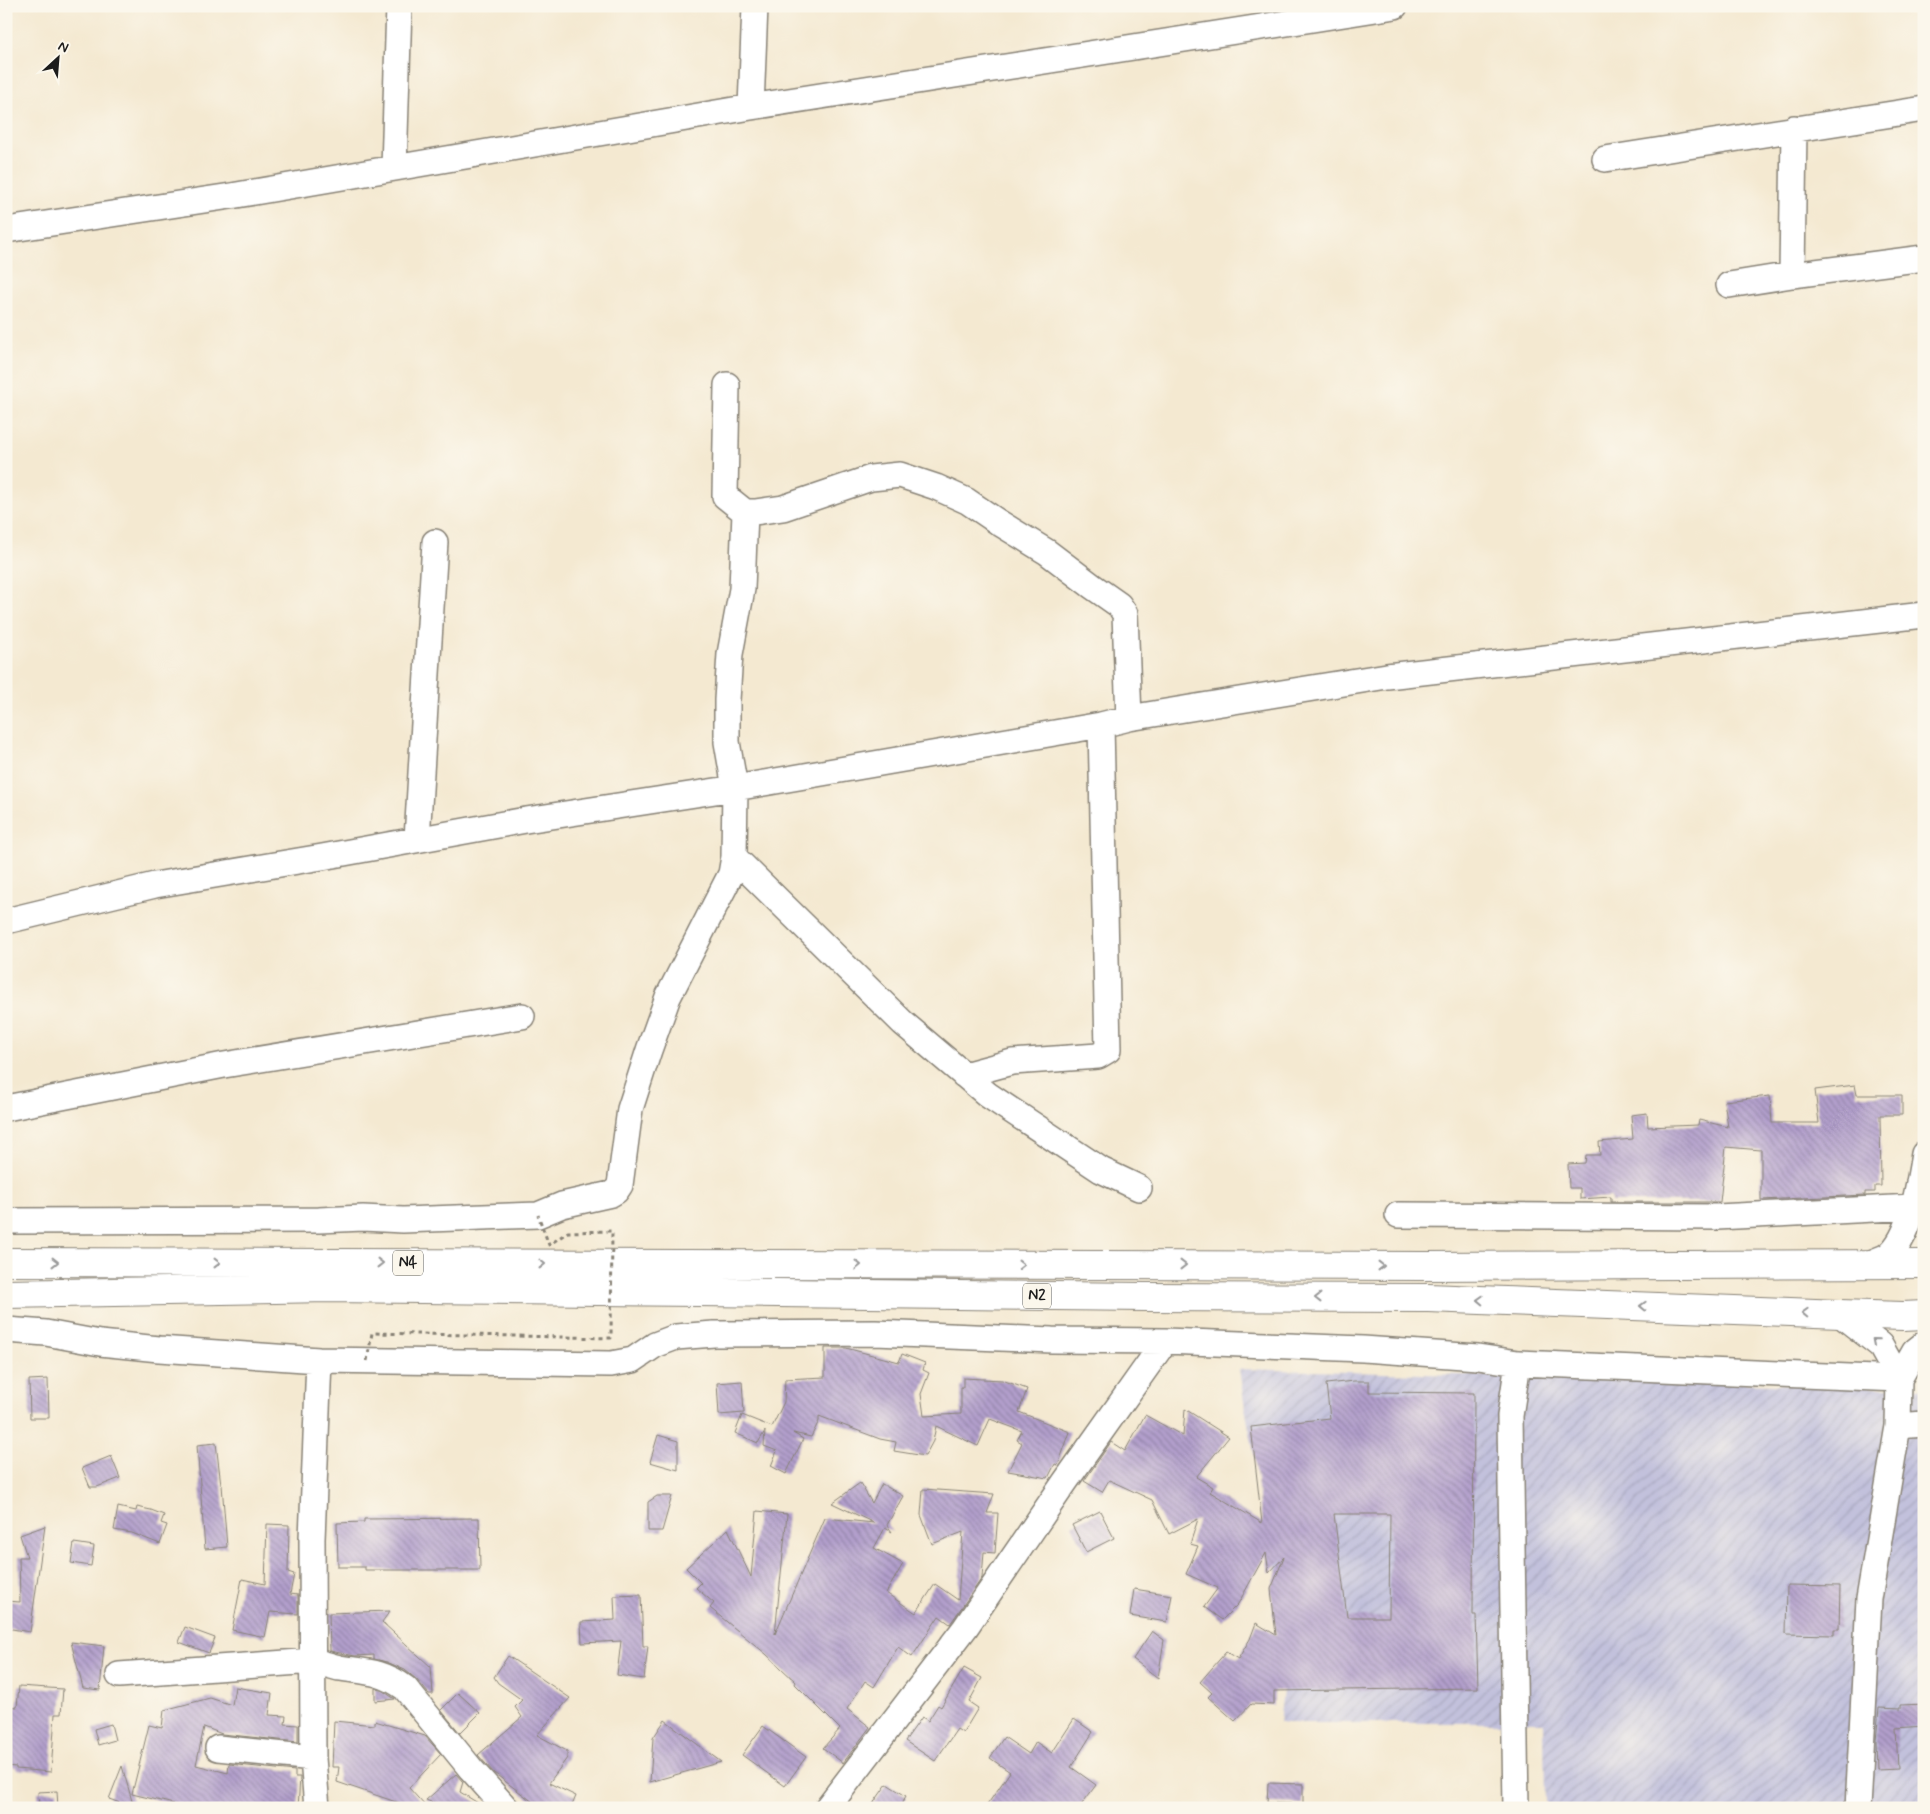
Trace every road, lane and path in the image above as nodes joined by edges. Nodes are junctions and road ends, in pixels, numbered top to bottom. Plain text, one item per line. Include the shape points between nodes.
1 (399, 6) edge
2 (756, 6) edge
3 (1395, 6) edge
4 (751, 107) junction
5 (1924, 109) edge
6 (1794, 128) junction
7 (1605, 159) dead end
8 (394, 168) junction
9 (6, 230) edge
10 (1924, 258) edge
11 (1792, 275) junction
12 (1729, 285) dead end
13 (727, 385) dead end
14 (745, 512) junction
15 (435, 542) dead end
16 (1924, 615) edge
17 (1129, 718) junction
18 (1101, 724) junction
19 (734, 788) junction
20 (417, 839) junction
21 (734, 857) junction
22 (6, 921) edge
23 (522, 1016) dead end
24 (964, 1075) junction
25 (6, 1108) edge
26 (1924, 1154) edge
27 (1921, 1183) edge
28 (1139, 1188) dead end
29 (1913, 1207) junction
30 (538, 1215) junction
31 (1398, 1215) dead end
32 (6, 1222) edge
33 (1924, 1229) edge
34 (6, 1262) edge
35 (810, 1264) joint
36 (1869, 1264) junction
37 (1924, 1264) edge
38 (6, 1294) edge
39 (1840, 1314) junction
40 (1924, 1315) edge
41 (6, 1330) edge
42 (1165, 1341) junction
43 (1924, 1344) edge
44 (319, 1360) junction
45 (367, 1360) junction
46 (1518, 1363) junction
47 (1899, 1379) junction
48 (1924, 1424) edge
49 (1898, 1426) junction
50 (313, 1661) junction
51 (119, 1675) dead end
52 (218, 1748) dead end
53 (313, 1758) junction
54 (316, 1808) edge
55 (506, 1808) edge
56 (828, 1808) edge
57 (1516, 1808) edge
58 (1858, 1808) edge

1 - 8 street
2 - 4 street
3 - 4 street
4 - 8 street
5 - 6 street
6 - 7 street
6 - 11 street
8 - 9 street
10 - 11 street
11 - 12 street
13 - 14 street via 725,496
14 - 17 street via 783,508 870,478 900,475 967,501 1047,552 1119,605 1125,614
14 - 19 street via 742,589 730,654 727,700 727,742
15 - 20 street
16 - 17 street via 1387,676
17 - 18 street
18 - 19 street
18 - 24 street via 1108,1050 1098,1056 1012,1062
19 - 20 street
19 - 21 street
20 - 22 street via 155,885
21 - 24 street via 903,1023
21 - 30 street via 731,874 668,997 649,1050 630,1109 620,1185 610,1194 562,1204
23 - 25 street via 224,1064
24 - 28 street via 988,1095 1101,1170
26 - 27 street
27 - 29 street
29 - 31 street via 1717,1217
29 - 33 street
29 - 36 street via 1902,1239 1887,1256
30 - 32 street via 403,1220
30 - 45 path, bridge via 549,1245 568,1232 612,1231 611,1338 372,1333
34 -> 35 highway, N4
35 -> 36 highway, N2
36 - 37 highway, N2
39 -> 38 highway, N2 via 1428,1298 328,1288
39 - 40 highway, N2
47 -> 39 street via 1880,1345
41 - 44 street via 159,1349
42 - 45 street via 875,1333 714,1334 676,1337 654,1345 633,1360 611,1364
42 - 46 street via 1363,1349
42 - 56 street via 965,1628
43 - 47 street via 1915,1351
44 - 45 street
44 - 50 street via 312,1539
46 - 47 street
46 - 57 street via 1510,1416
47 - 49 street
48 - 49 street
49 - 58 street via 1869,1599
50 - 51 street
50 - 53 street
50 - 55 street via 392,1678 405,1688
52 - 53 street
53 - 54 street

